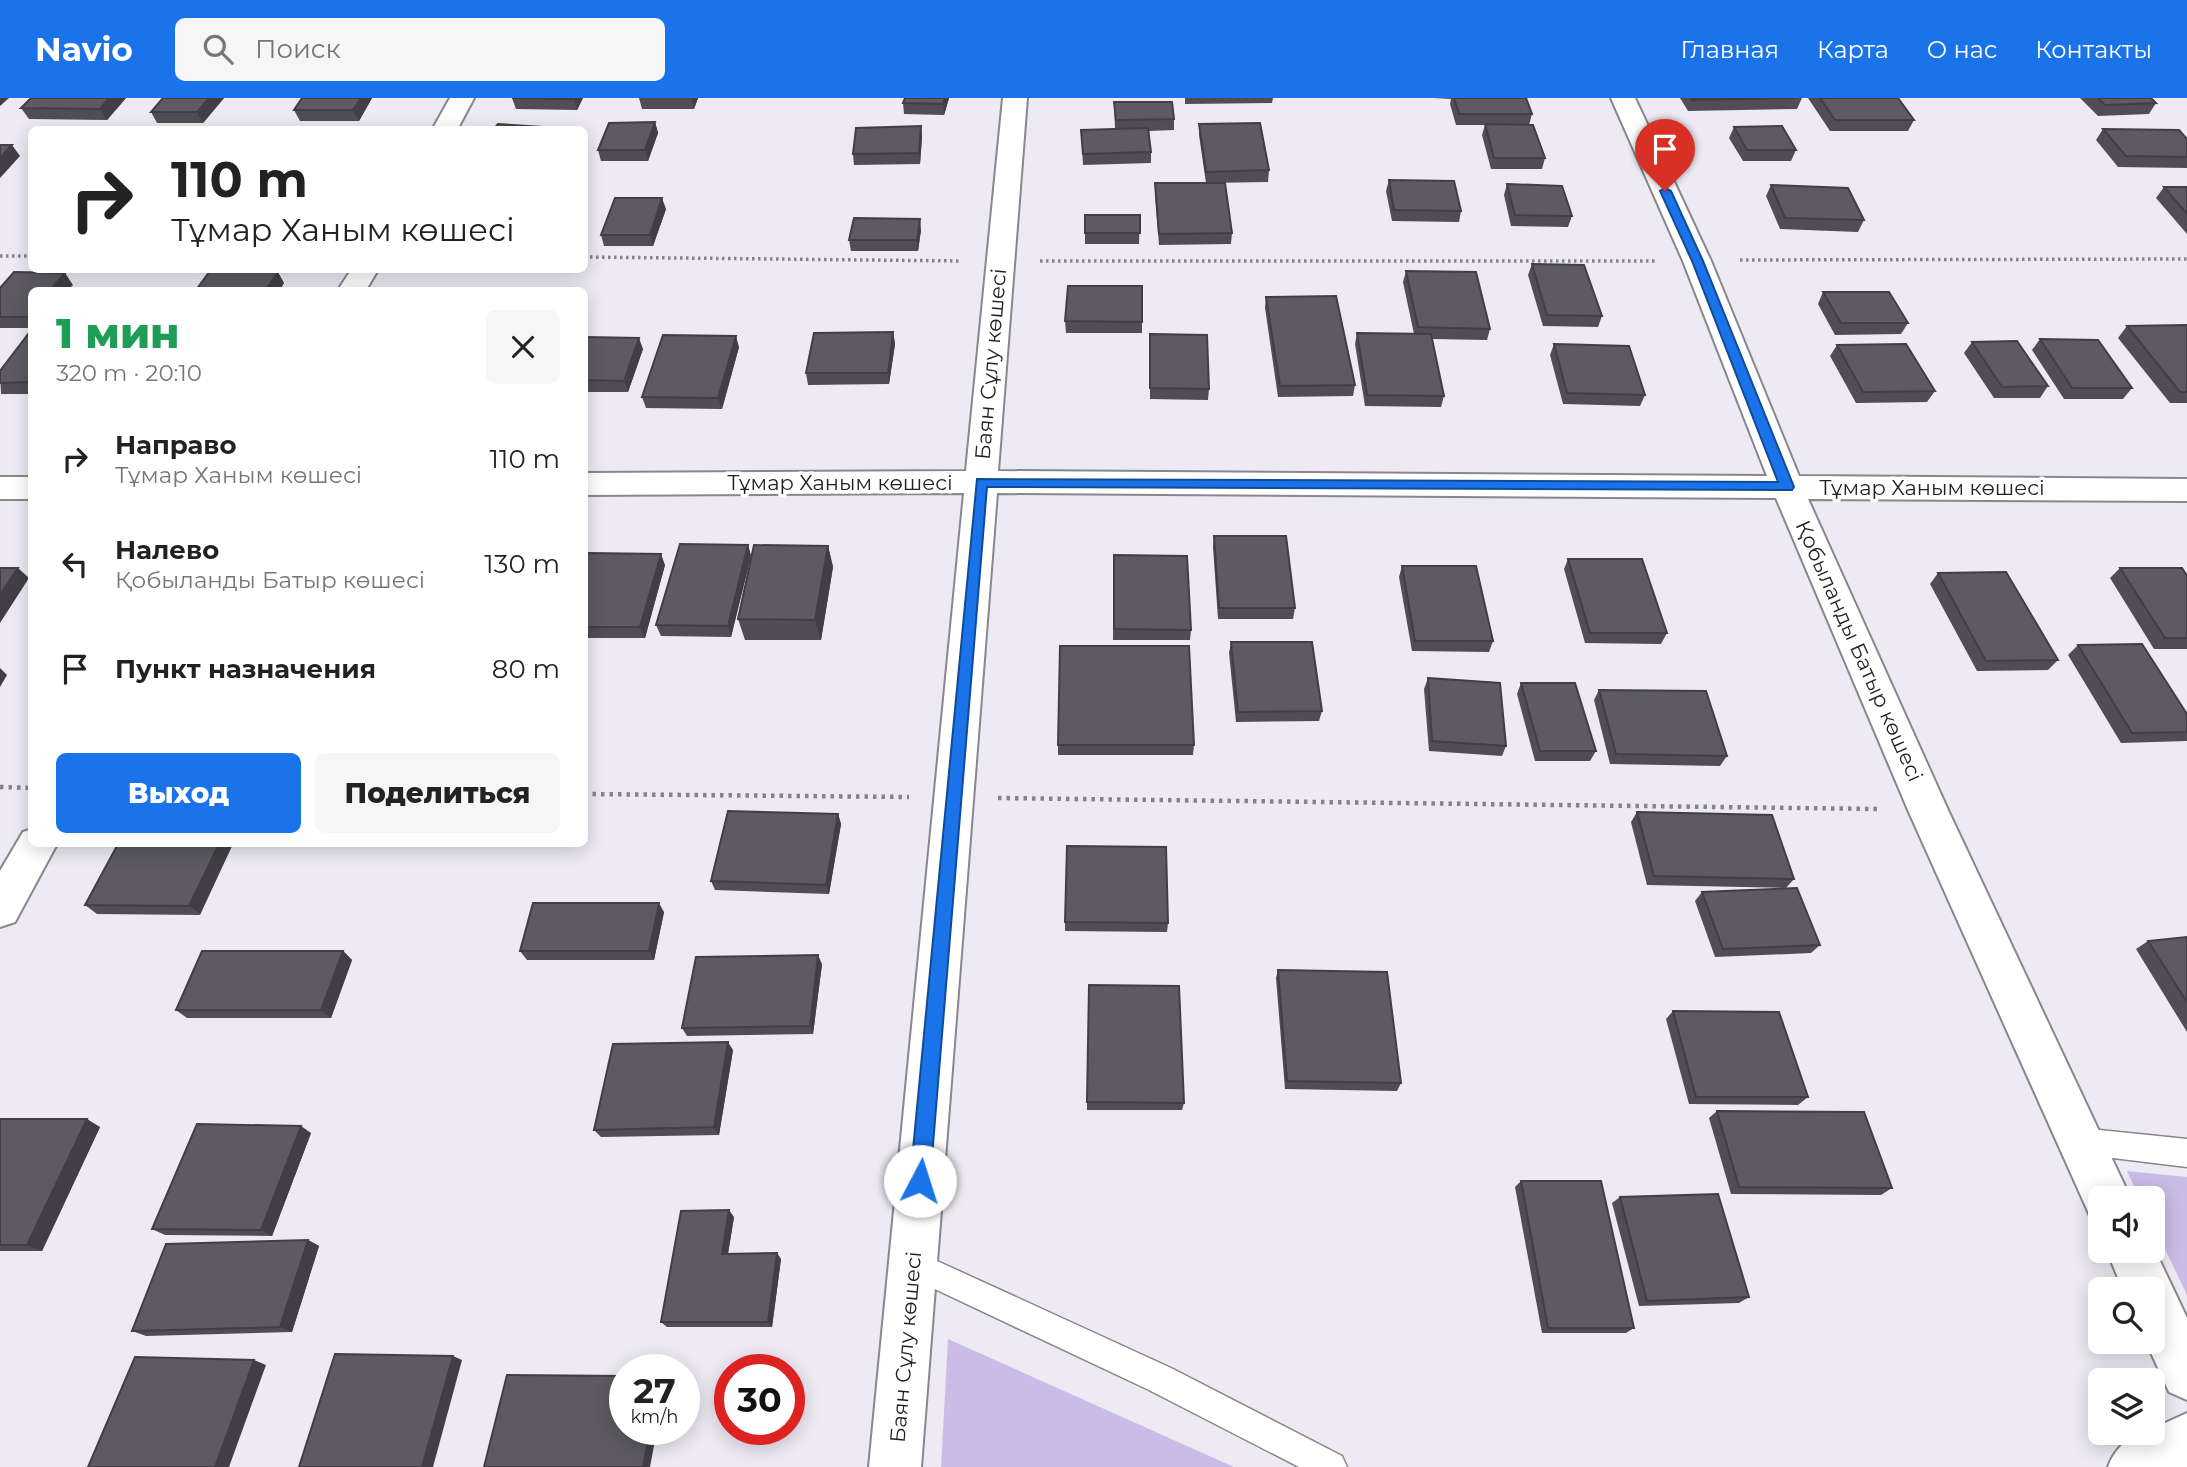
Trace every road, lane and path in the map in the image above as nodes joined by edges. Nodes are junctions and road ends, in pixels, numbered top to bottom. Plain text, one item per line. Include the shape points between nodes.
1 (462, 98) edge
2 (1014, 98) edge
3 (1623, 98) edge
4 (446, 126) edge
5 (0, 256) edge
6 (28, 256) edge
7 (588, 257) edge
8 (2187, 259) edge
9 (1000, 261) junction
10 (1697, 261) junction
11 (981, 482) junction
12 (588, 484) edge
13 (1787, 487) junction
14 (0, 488) edge
15 (28, 488) edge
16 (2187, 490) edge
17 (0, 787) edge
18 (28, 788) edge
19 (588, 794) edge
20 (953, 798) junction
21 (1928, 810) junction
22 (35, 847) edge
23 (0, 909) edge
24 (2080, 1141) junction
25 (2187, 1153) edge
26 (2100, 1186) edge
27 (913, 1264) junction
28 (2165, 1327) edge
29 (2187, 1374) edge
30 (2187, 1439) edge
31 (895, 1467) edge
32 (1332, 1467) edge
33 (2134, 1467) edge

1 - 4 street
2 - 9 street, Баян Сұлу көшесі
3 - 10 street, Қобыланды Батыр көшесі
5 - 6 path
7 - 9 path
8 - 10 path
9 - 10 path
9 - 11 street, Баян Сұлу көшесі
10 - 13 street, Қобыланды Батыр көшесі
11 - 12 street, Тұмар Ханым көшесі
11 - 13 street, Тұмар Ханым көшесі
11 - 20 street, Баян Сұлу көшесі
13 - 16 street, Тұмар Ханым көшесі
13 - 21 street, Қобыланды Батыр көшесі
14 - 15 street
17 - 18 path
19 - 20 path
20 - 21 path
20 - 27 street, Баян Сұлу көшесі
21 - 24 street, Қобыланды Батыр көшесі
22 - 23 street
24 - 25 lane
24 - 26 street, Қобыланды Батыр көшесі
27 - 31 street, Баян Сұлу көшесі
27 - 32 lane via 1160,1379
28 - 29 street
30 - 33 street

